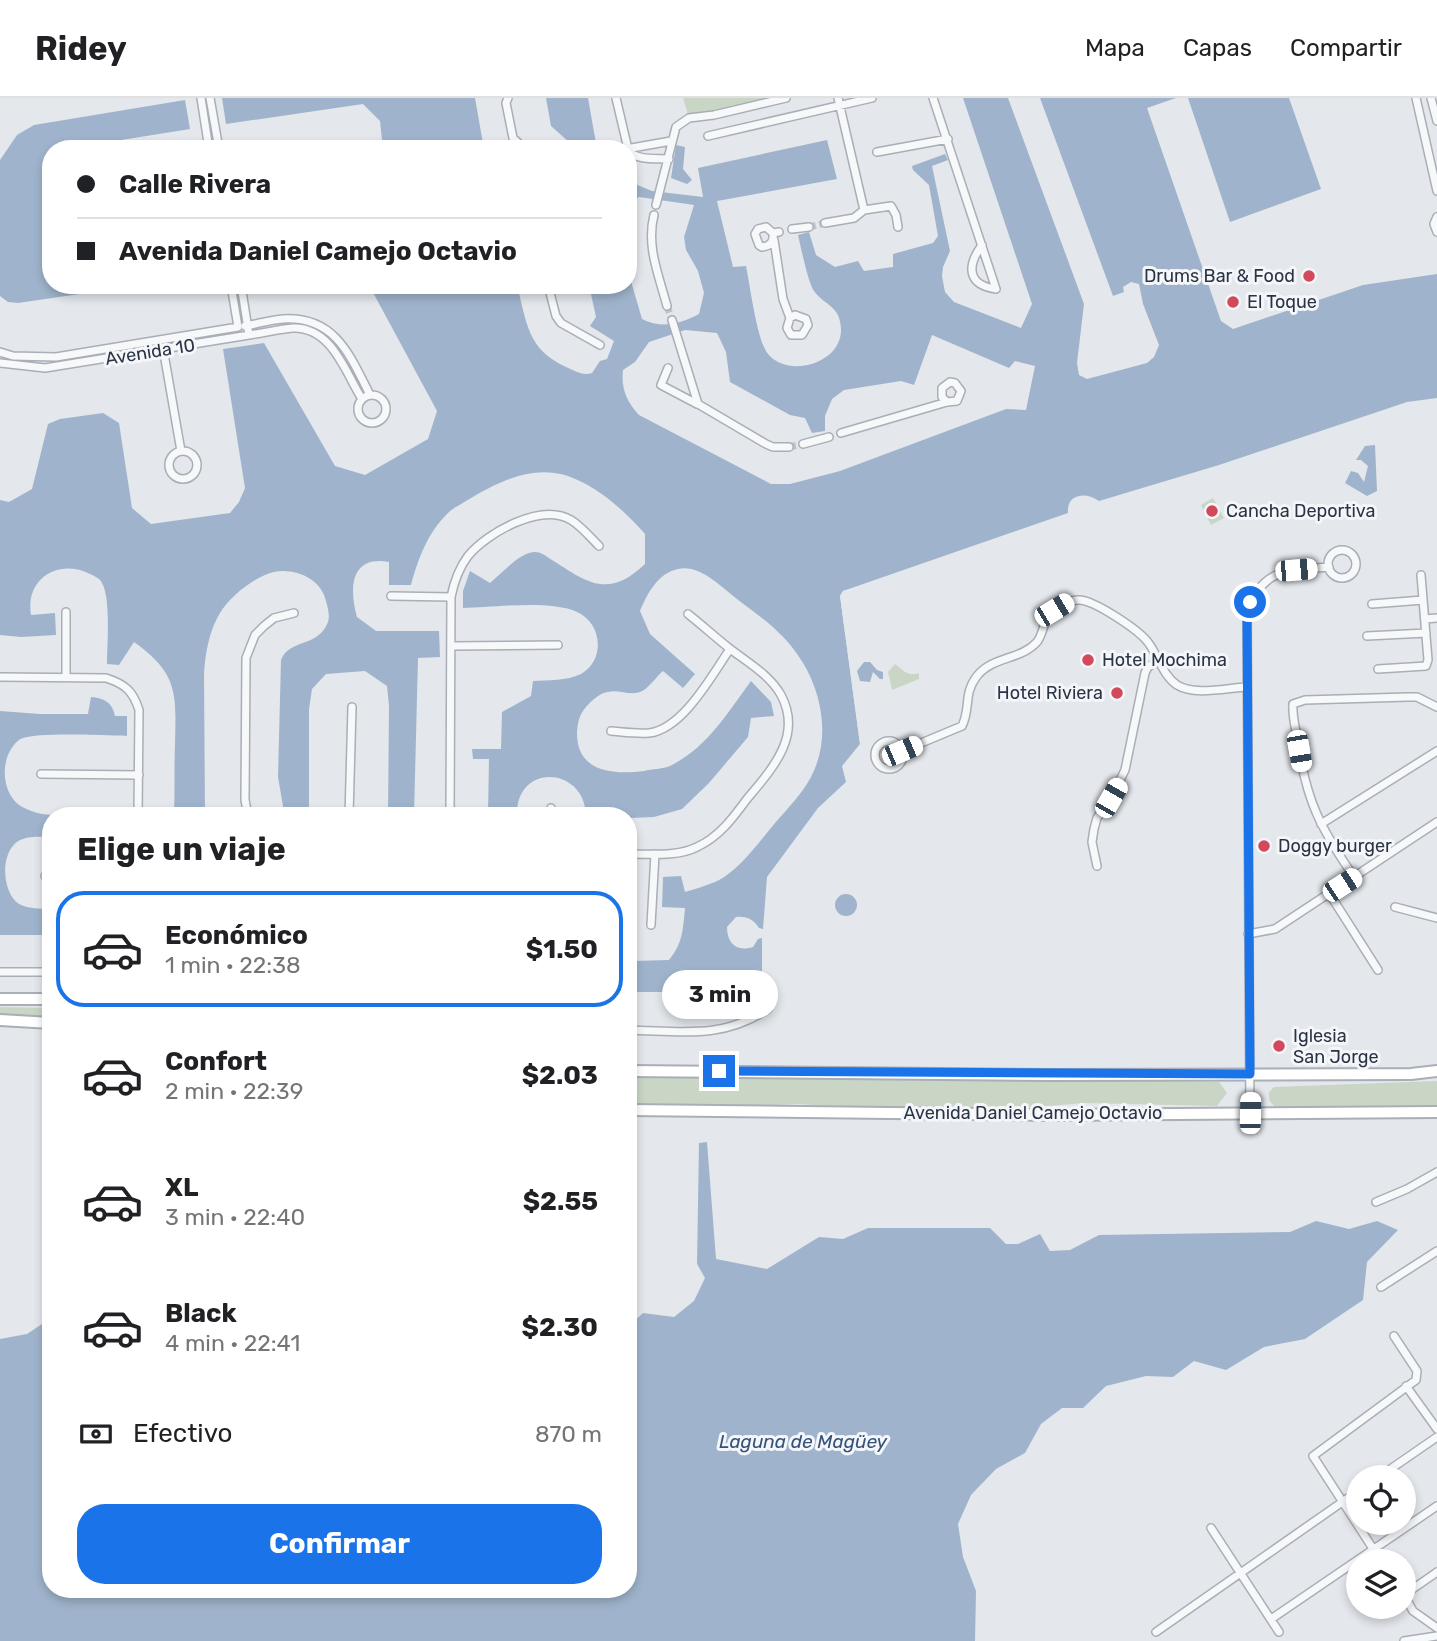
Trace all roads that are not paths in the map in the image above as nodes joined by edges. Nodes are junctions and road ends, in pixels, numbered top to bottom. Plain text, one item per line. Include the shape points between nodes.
1 (201, 98) edge
2 (210, 98) edge
3 (508, 98) edge
4 (616, 98) edge
5 (786, 98) edge
6 (872, 98) edge
7 (933, 98) edge
8 (1416, 98) edge
9 (1431, 98) edge
10 (839, 102) edge
11 (213, 112) junction
12 (203, 114) junction
13 (1437, 121) edge
14 (708, 136) dead end
15 (948, 139) junction
16 (207, 140) edge
17 (218, 140) edge
18 (515, 140) edge
19 (625, 140) edge
20 (671, 141) junction
21 (637, 147) edge
22 (877, 152) dead end
23 (637, 157) edge
24 (669, 159) junction
25 (1437, 191) edge
26 (657, 203) dead end
27 (864, 210) junction
28 (654, 215) dead end
29 (1437, 217) edge
30 (825, 223) tunnel mouth
31 (809, 226) tunnel mouth
32 (898, 227) dead end
33 (792, 229) dead end
34 (1437, 232) edge
35 (775, 235) dead end
36 (982, 245) junction
37 (232, 294) edge
38 (243, 294) edge
39 (550, 294) edge
40 (667, 306) tunnel mouth
41 (790, 318) dead end
42 (672, 321) tunnel mouth
43 (248, 326) junction
44 (238, 327) junction
45 (249, 335) junction
46 (240, 337) junction
47 (161, 340) junction
48 (600, 345) dead end
49 (163, 350) junction
50 (2, 353) edge
51 (1, 365) edge
52 (668, 368) dead end
53 (370, 395) junction
54 (362, 399) junction
55 (947, 402) dead end
56 (698, 404) junction
57 (841, 433) dead end
58 (828, 437) dead end
59 (803, 444) tunnel mouth
60 (789, 447) tunnel mouth
61 (181, 451) junction
62 (600, 546) dead end
63 (1329, 567) dead end
64 (1421, 575) dead end
65 (391, 596) dead end
66 (451, 597) junction
67 (1423, 600) junction
68 (1372, 604) dead end
69 (66, 612) dead end
70 (294, 612) dead end
71 (688, 614) dead end
72 (1437, 618) edge
73 (1425, 619) junction
74 (1426, 633) junction
75 (1367, 636) dead end
76 (558, 645) dead end
77 (452, 646) junction
78 (730, 649) junction
79 (1159, 660) junction
80 (1378, 669) dead end
81 (0, 677) edge
82 (66, 677) junction
83 (1246, 687) junction
84 (352, 706) dead end
85 (1437, 708) edge
86 (611, 732) dead end
87 (902, 751) dead end
88 (1437, 751) edge
89 (41, 774) dead end
90 (139, 775) junction
91 (138, 807) edge
92 (247, 807) edge
93 (349, 807) edge
94 (450, 807) edge
95 (1437, 822) edge
96 (1321, 824) junction
97 (637, 854) edge
98 (654, 854) junction
99 (1097, 866) dead end
100 (1354, 877) junction
101 (1329, 893) junction
102 (1395, 907) dead end
103 (1437, 918) edge
104 (651, 925) dead end
105 (1248, 934) junction
106 (1378, 970) dead end
107 (0, 972) edge
108 (42, 972) edge
109 (0, 999) edge
110 (42, 999) edge
111 (768, 1009) dead end
112 (0, 1020) edge
113 (42, 1022) edge
114 (637, 1030) edge
115 (637, 1071) edge
116 (1437, 1071) edge
117 (1250, 1074) junction
118 (637, 1110) edge
119 (1437, 1112) edge
120 (1250, 1113) junction
121 (1437, 1172) edge
122 (1376, 1202) dead end
123 (1435, 1255) edge
124 (1381, 1287) dead end
125 (1395, 1336) dead end
126 (1406, 1386) junction
127 (1437, 1429) edge
128 (1437, 1437) edge
129 (1396, 1465) edge
130 (1346, 1500) edge
131 (1343, 1502) junction
132 (1437, 1506) edge
133 (1211, 1528) dead end
134 (1373, 1549) edge
135 (1375, 1549) edge
136 (1346, 1569) edge
137 (1437, 1572) edge
138 (1241, 1573) junction
139 (1416, 1587) edge
140 (1416, 1614) edge
141 (1271, 1619) junction
142 (1437, 1628) edge
143 (1156, 1632) dead end
144 (1279, 1632) dead end
145 (1437, 1636) edge
146 (1415, 1640) edge
147 (1404, 1641) edge

1 - 12 street
2 - 11 street
3 - 18 street
4 - 19 street
5 - 20 street via 689,118 676,127
6 - 10 street
7 - 15 street
8 - 25 street
9 - 13 street
10 - 14 street
10 - 27 street
11 - 12 street
11 - 17 street
12 - 16 street
15 - 22 street
15 - 36 street
20 - 21 street
20 - 24 street
23 - 24 street
24 - 26 street
27 - 30 street via 853,218
27 - 32 street via 891,206
28 - 40 street via 651,247
29 - 34 street
31 - 33 street
35 - 41 street via 782,299
36 - 36 street via 991,271 996,289 982,287 974,279 972,269
37 - 44 street
38 - 43 street
39 - 48 street via 561,323
42 - 56 street
43 - 44 street, Avenida 10
43 - 45 street
43 - 53 street, Avenida 10 via 284,319 321,326 338,338
44 - 46 street
44 - 47 street, Avenida 10
45 - 46 street, Avenida 10
45 - 54 street, Avenida 10 via 293,328 320,336 331,345
46 - 49 street, Avenida 10
47 - 49 street
47 - 50 street, Avenida 10 via 56,357
49 - 51 street, Avenida 10 via 45,368
49 - 61 street
50 - 51 street
52 - 56 street via 661,385
53 - 54 street
53 - 54 street via 380,396 386,404 387,413 377,423 360,417
55 - 57 street
56 - 60 street via 766,444
58 - 59 street
61 - 61 street via 172,456 169,467 175,476 185,479 195,474 197,463 192,454
62 - 66 street via 570,520 552,514 531,517 511,525 469,555
63 - 83 street via 1276,574 1253,596 1247,612
64 - 67 street
65 - 66 street
66 - 77 street
67 - 68 street
67 - 73 street
69 - 82 street
70 - 92 street via 264,626 255,635 246,659
71 - 78 street
72 - 73 street
73 - 74 street
74 - 75 street
74 - 80 street via 1426,666
76 - 77 street
77 - 94 street
78 - 86 street via 672,724 650,733
78 - 98 street via 780,693 789,723 783,752 721,832 694,849
79 - 83 street via 1167,676 1187,689
79 - 87 street via 1146,639 1128,626 1086,601 1066,603 1050,614 1032,646 995,662 976,677 968,692 962,726
79 - 99 street via 1145,673 1123,778 1097,818 1092,842
81 - 82 street
82 - 90 street via 106,678 123,683 135,696
83 - 105 street
84 - 93 street
85 - 96 street via 1408,696 1293,704 1302,772
88 - 96 street
89 - 90 street
90 - 91 street
95 - 100 street
96 - 100 street
97 - 98 street
98 - 104 street
100 - 101 street
101 - 105 street via 1275,929
101 - 106 street
102 - 103 street
105 - 117 street
107 - 108 street
109 - 110 main road
111 - 114 street via 723,1030
112 - 113 main road
115 - 117 main road
116 - 117 main road
117 - 120 street
118 - 120 main road, Avenida Daniel Camejo Octavio
119 - 120 main road, Avenida Daniel Camejo Octavio
121 - 122 street
123 - 124 street
125 - 126 street via 1417,1371 1416,1380
126 - 127 street
126 - 131 street via 1314,1453 1314,1460
128 - 129 street
130 - 131 street
131 - 134 street
131 - 138 street
132 - 135 street
133 - 138 street
136 - 141 street
137 - 139 street
138 - 141 street
138 - 143 street
140 - 142 street
141 - 144 street
145 - 146 street
146 - 147 street

